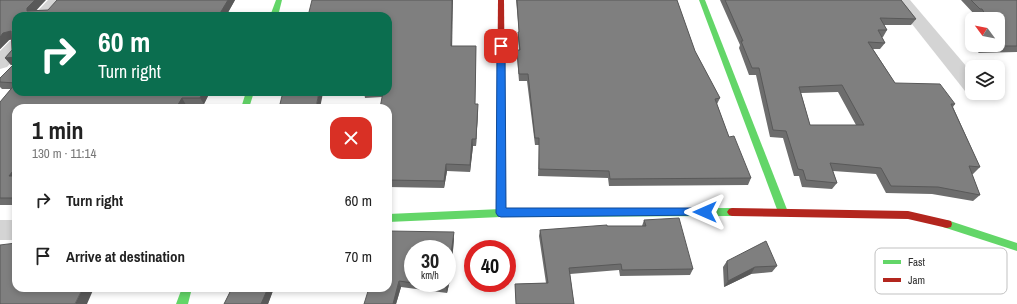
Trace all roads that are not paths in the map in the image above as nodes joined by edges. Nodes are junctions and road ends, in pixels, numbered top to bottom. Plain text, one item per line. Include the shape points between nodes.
1 (57, 0) edge
2 (279, 0) edge
3 (501, 0) edge
4 (702, 0) edge
5 (901, 0) edge
6 (46, 12) edge
7 (275, 12) edge
8 (12, 50) edge
9 (0, 63) edge
10 (965, 78) edge
11 (783, 212) junction
12 (501, 213) junction
13 (392, 218) edge
14 (0, 230) edge
15 (12, 230) edge
16 (1017, 247) edge
17 (186, 292) edge
18 (182, 304) edge

1 - 6 street
2 - 7 street
3 - 12 street
4 - 11 street
5 - 10 street
8 - 9 street
11 - 12 street
11 - 16 street via 908,215 942,222
12 - 13 street
14 - 15 street
17 - 18 street

